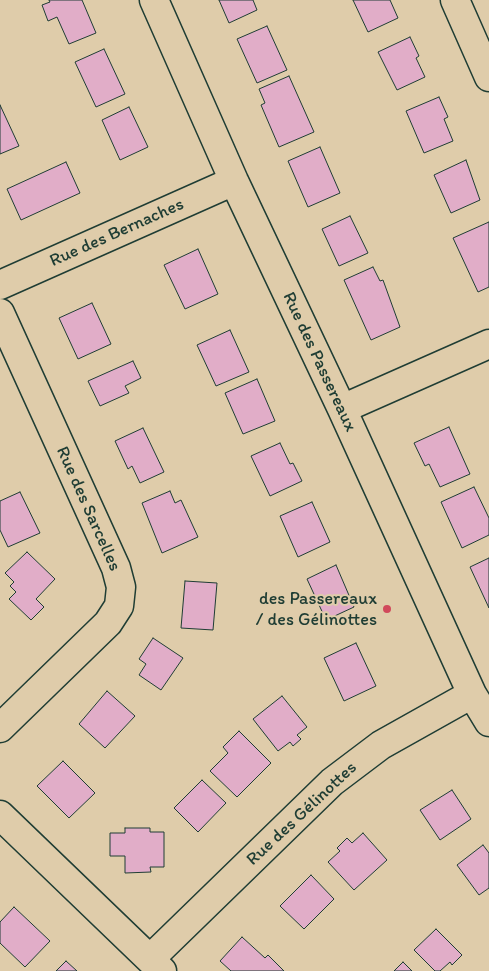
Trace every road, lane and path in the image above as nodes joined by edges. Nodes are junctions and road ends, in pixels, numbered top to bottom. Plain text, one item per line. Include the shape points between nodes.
1 (154, 0) edge
2 (455, 0) edge
3 (489, 77) edge
4 (234, 181) junction
5 (0, 284) edge
6 (0, 313) edge
7 (489, 344) edge
8 (342, 409) junction
9 (472, 694) junction
10 (489, 722) edge
11 (0, 728) edge
12 (0, 815) edge
13 (156, 965) edge

1 - 4 street, Rue des Passereaux
2 - 3 street
4 - 5 street, Rue des Bernaches
4 - 8 street, Rue des Passereaux
6 - 11 street, Rue des Sarcelles via 116,568 121,587 119,606 108,623
7 - 8 street
8 - 9 street, Rue des Passereaux
9 - 10 street, Rue des Passereaux
9 - 13 street, Rue des Gélinottes via 381,745 332,782
12 - 13 street

